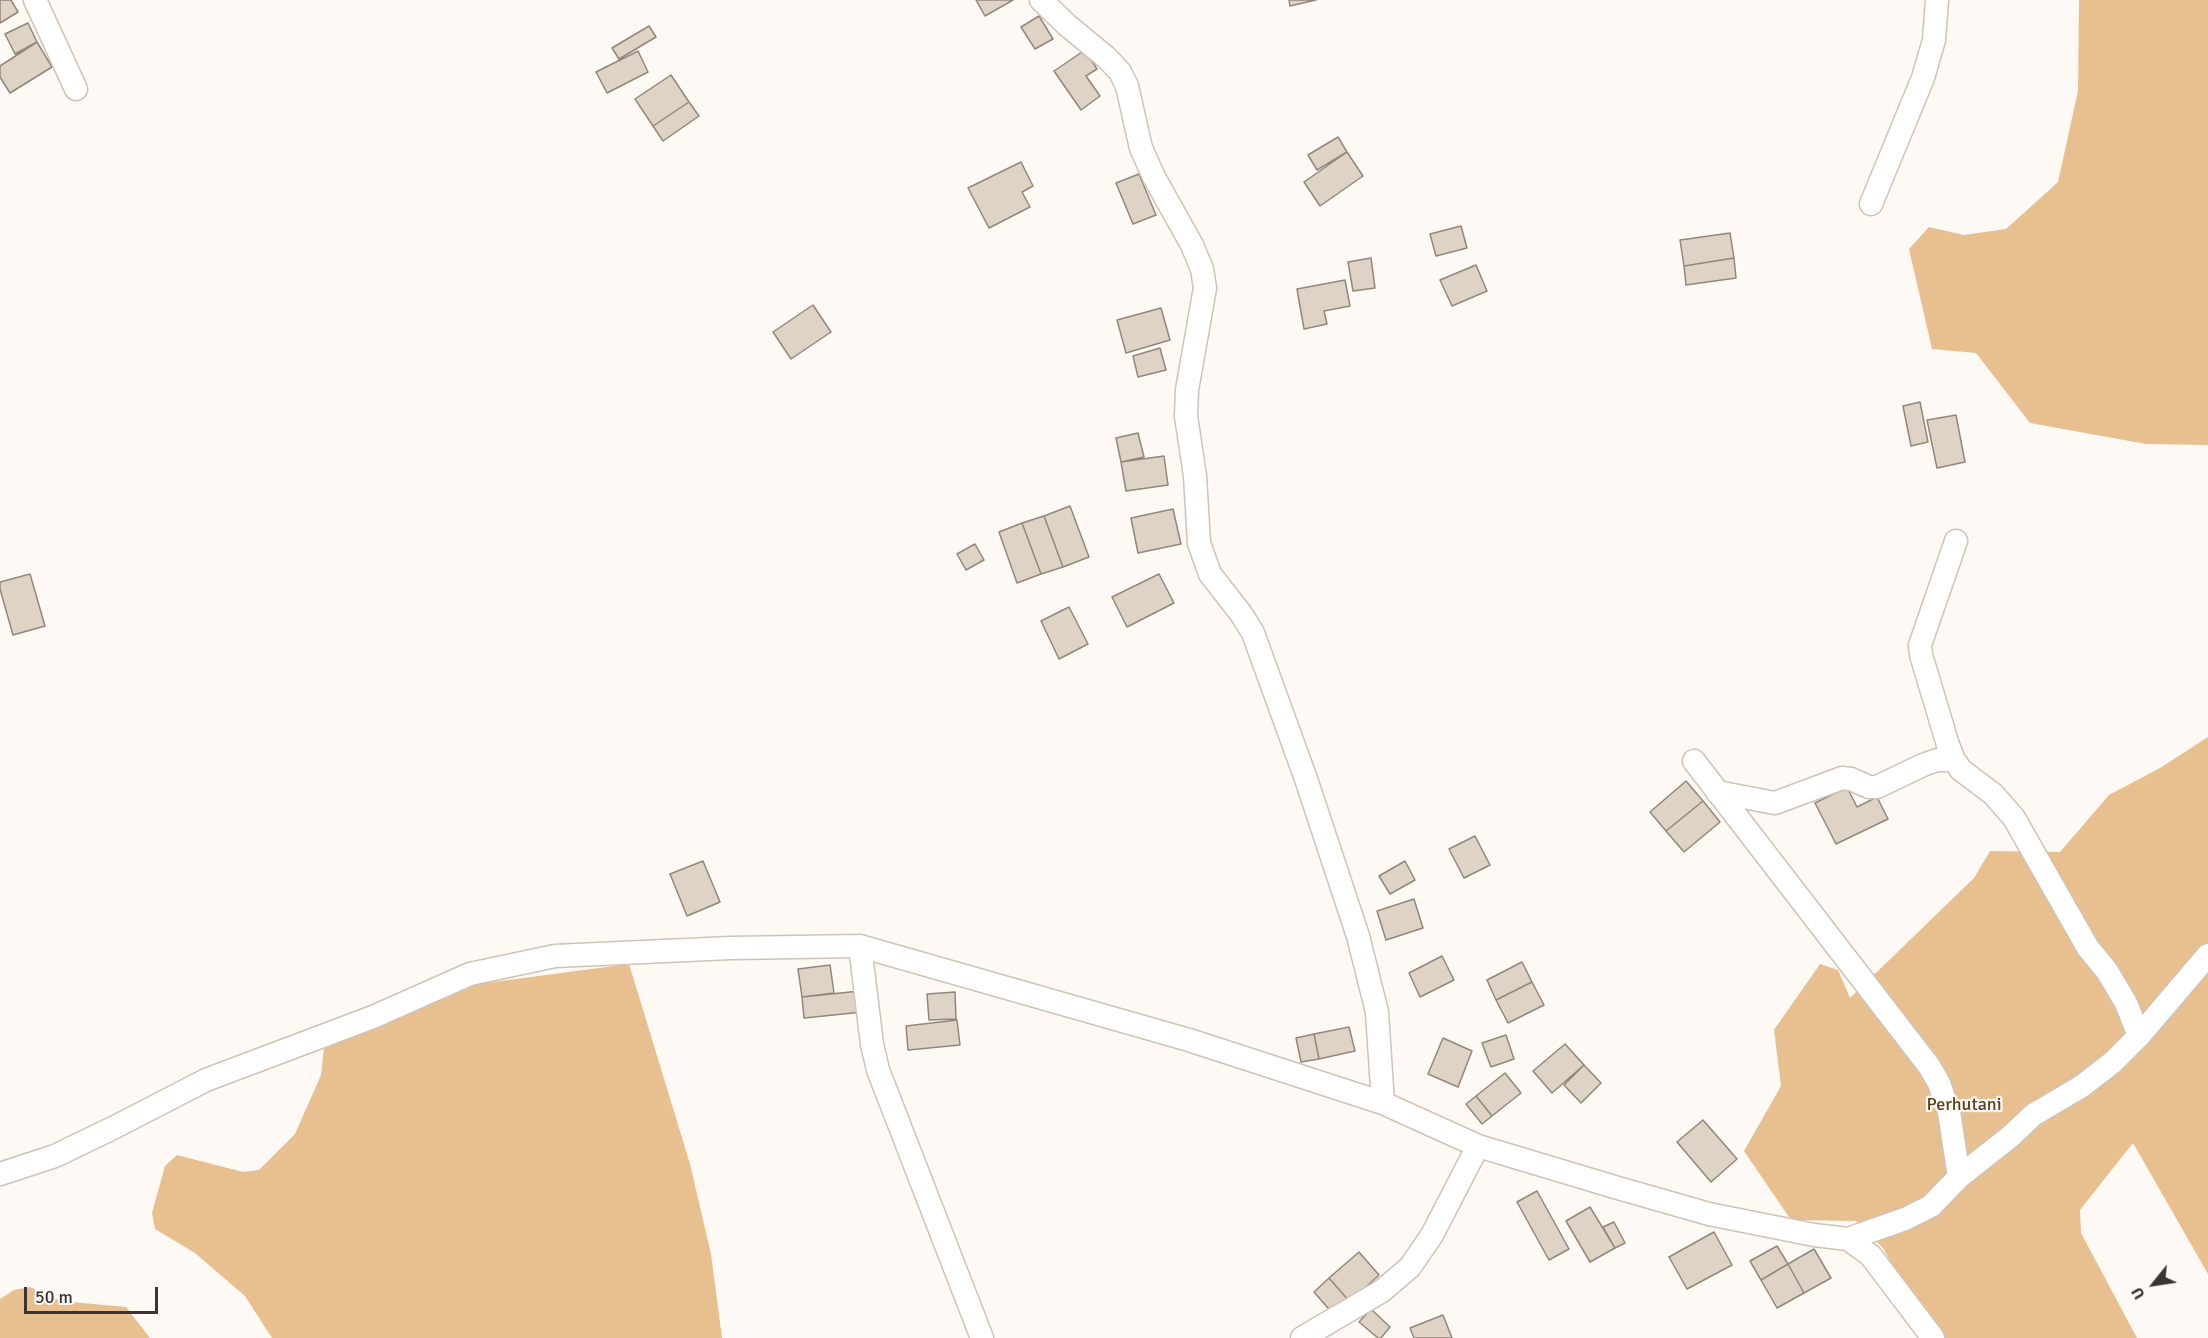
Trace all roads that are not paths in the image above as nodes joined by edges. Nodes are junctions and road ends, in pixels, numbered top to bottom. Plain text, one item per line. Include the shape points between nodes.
1 (35, 0) edge
2 (1041, 0) edge
3 (1937, 0) edge
4 (76, 89) dead end
5 (1870, 204) dead end
6 (1956, 541) dead end
7 (1954, 760) junction
8 (1694, 761) dead end
9 (1717, 792) junction
10 (860, 946) junction
11 (2208, 955) edge
12 (2139, 1036) junction
13 (1383, 1103) junction
14 (1478, 1146) junction
15 (0, 1174) edge
16 (1959, 1177) junction
17 (1882, 1228) junction
18 (1848, 1239) junction
19 (1871, 1256) junction
20 (982, 1338) edge
21 (1302, 1338) edge
22 (1933, 1338) edge

1 - 4 street
2 - 13 street via 1120,72 1127,86 1141,148 1202,270 1205,288 1186,416 1199,543 1210,574 1253,633 1358,936 1377,1012
3 - 5 street via 1934,40 1923,78
6 - 7 street via 1920,645
7 - 9 street via 1937,760 1877,787 1842,778 1775,803
7 - 12 street via 2014,818 2088,948 2126,1003
8 - 9 street
9 - 16 street via 1929,1066 1949,1112
10 - 13 street via 1190,1040
10 - 15 street via 555,956 470,974 373,1017 206,1080 65,1151
10 - 20 street via 878,1070
11 - 12 street
12 - 16 street via 2099,1073 2033,1114
13 - 14 street
14 - 18 street via 1709,1214
14 - 21 street via 1432,1234 1410,1267 1382,1292
16 - 17 street via 1931,1206
17 - 18 street
17 - 19 street
18 - 19 street
19 - 22 street

